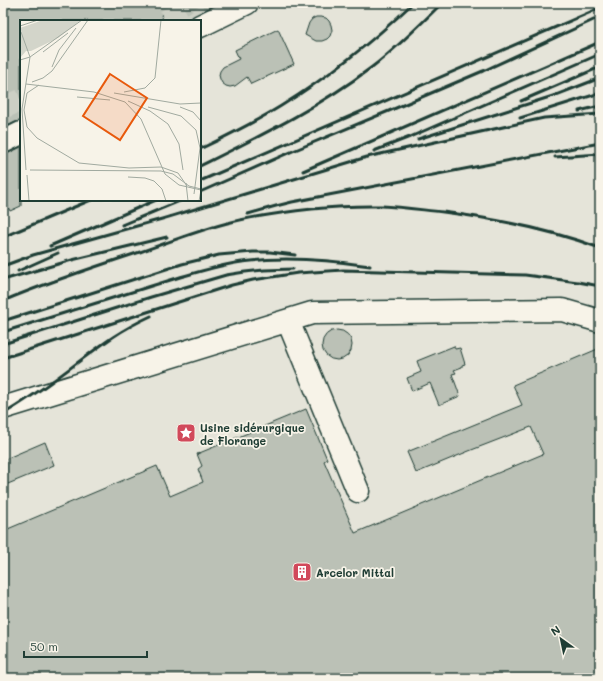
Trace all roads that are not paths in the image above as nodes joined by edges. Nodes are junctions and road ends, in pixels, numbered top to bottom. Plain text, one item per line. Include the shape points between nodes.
1 (246, 3) edge
2 (200, 20) tunnel mouth
3 (20, 134) edge
4 (3, 142) edge
5 (288, 321) junction
6 (600, 321) edge
7 (3, 408) edge
8 (358, 491) dead end

1 - 2 lane
3 - 4 lane
5 - 6 lane via 312,313 562,310
5 - 7 lane
5 - 8 lane

